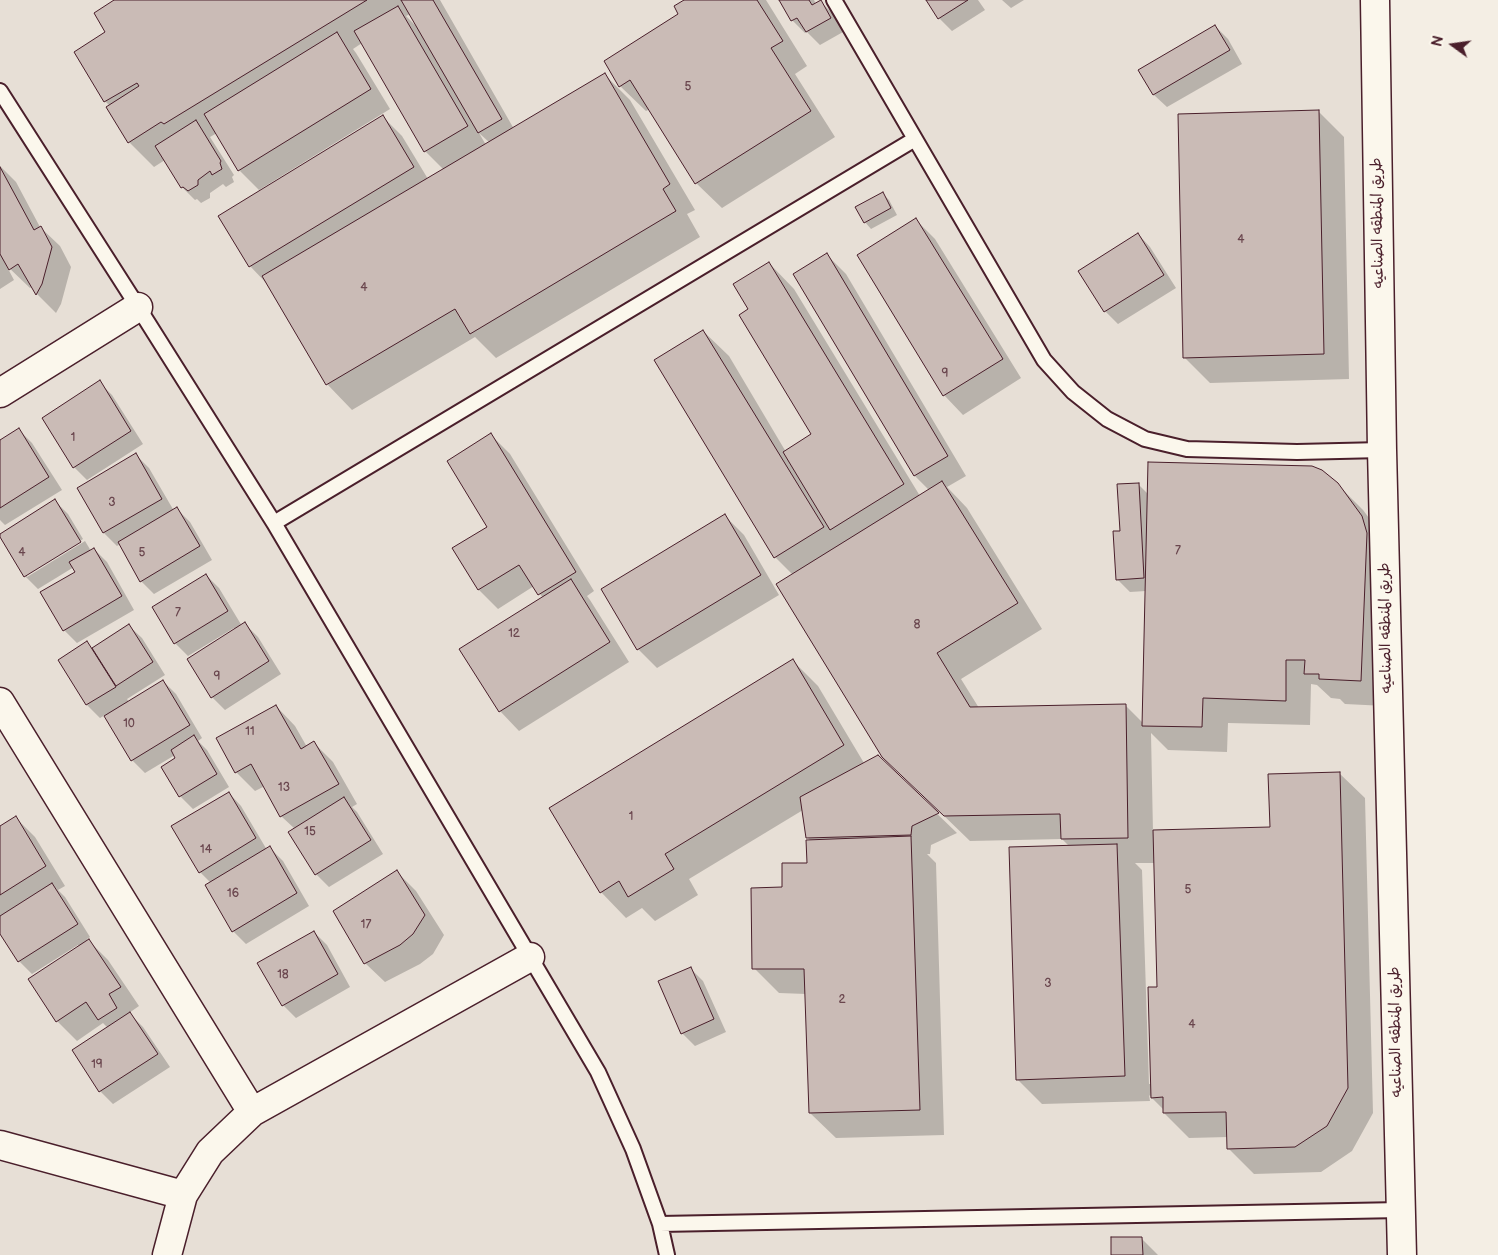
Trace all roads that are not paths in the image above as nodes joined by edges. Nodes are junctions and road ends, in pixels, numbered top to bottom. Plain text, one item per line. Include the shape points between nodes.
1 (834, 0) edge
2 (1375, 0) edge
3 (0, 91) edge
4 (915, 139) junction
5 (138, 307) junction
6 (0, 393) edge
7 (1382, 450) junction
8 (274, 524) junction
9 (0, 702) edge
10 (10, 741) edge
11 (530, 957) junction
12 (252, 1112) junction
13 (0, 1145) edge
14 (183, 1195) junction
15 (1401, 1210) junction
16 (660, 1224) junction
17 (166, 1255) edge
18 (667, 1255) edge
19 (1402, 1255) edge

1 - 4 lane
2 - 7 street, طريق المنطقه الصناعيه
3 - 5 lane
4 - 7 lane via 1044,360 1074,392 1107,419 1145,439 1187,449
4 - 8 lane
5 - 6 street
5 - 8 lane
7 - 15 street, طريق المنطقه الصناعيه
8 - 11 lane
9 - 10 street
10 - 12 street
11 - 12 street
11 - 16 lane via 598,1072 633,1149
12 - 14 street via 210,1152
13 - 14 street
14 - 17 street
15 - 16 lane
15 - 19 street, طريق المنطقه الصناعيه
16 - 18 lane

